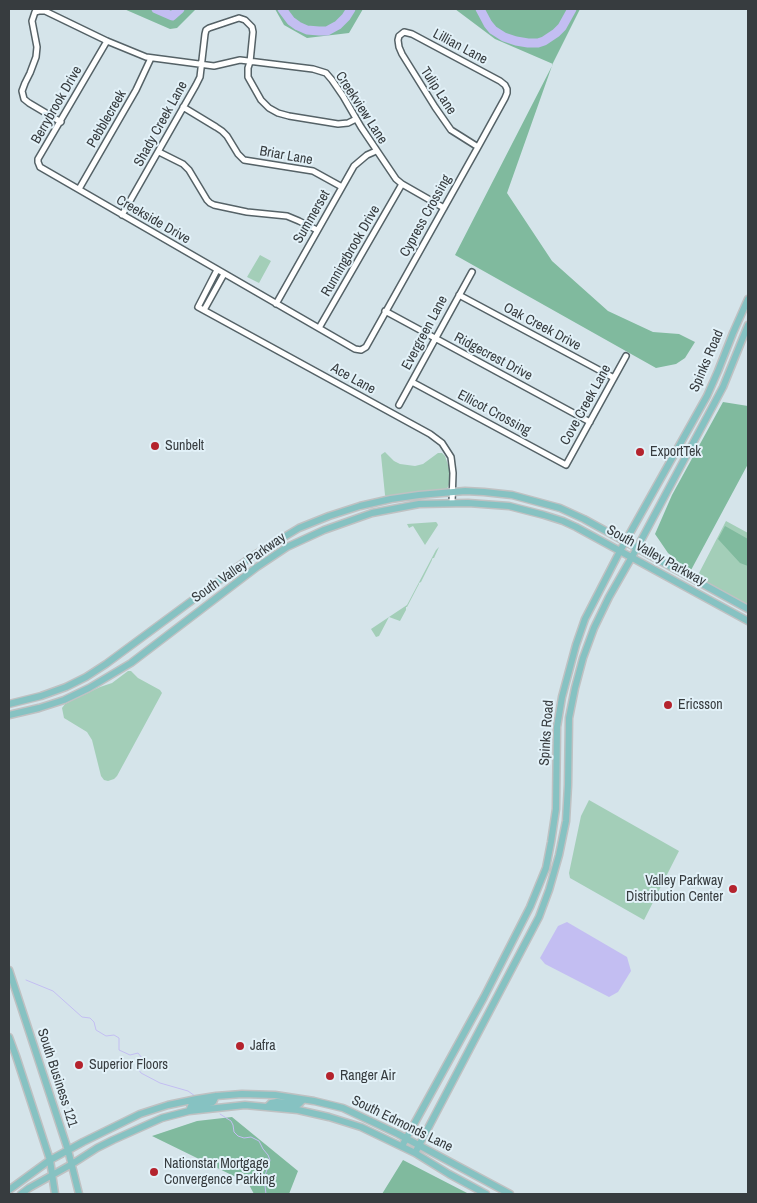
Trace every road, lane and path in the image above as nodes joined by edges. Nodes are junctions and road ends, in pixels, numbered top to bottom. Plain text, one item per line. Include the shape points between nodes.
1 (401, 35) joint
2 (107, 41) junction
3 (151, 58) junction
4 (250, 62) junction
5 (201, 65) junction
6 (507, 89) joint
7 (183, 107) junction
8 (356, 119) junction
9 (61, 122) junction
10 (478, 147) junction
11 (376, 151) junction
12 (159, 152) junction
13 (402, 184) junction
14 (342, 187) junction
15 (79, 189) junction
16 (444, 208) junction
17 (122, 215) junction
18 (317, 230) junction
19 (217, 270) junction
20 (472, 272) dead end
21 (224, 274) junction
22 (459, 294) junction
23 (748, 299) edge
24 (276, 304) junction
25 (204, 310) junction
26 (385, 312) junction
27 (748, 325) edge
28 (319, 328) junction
29 (435, 339) junction
30 (361, 350) joint
31 (626, 356) dead end
32 (614, 378) junction
33 (412, 382) junction
34 (398, 404) dead end
35 (590, 422) junction
36 (690, 425) junction
37 (700, 431) junction
38 (566, 465) joint
39 (452, 492) junction
40 (452, 503) junction
41 (320, 520) junction
42 (324, 530) junction
43 (626, 542) junction
44 (637, 548) junction
45 (620, 551) junction
46 (631, 557) junction
47 (748, 609) edge
48 (746, 619) edge
49 (123, 651) junction
50 (131, 663) junction
51 (9, 704) edge
52 (9, 715) edge
53 (556, 771) junction
54 (568, 771) junction
55 (546, 868) junction
56 (555, 870) junction
57 (9, 970) edge
58 (9, 1037) edge
59 (216, 1096) junction
60 (303, 1100) junction
61 (268, 1106) junction
62 (188, 1111) junction
63 (407, 1138) junction
64 (419, 1145) junction
65 (402, 1146) junction
66 (68, 1150) junction
67 (415, 1152) junction
68 (50, 1160) junction
69 (72, 1164) junction
70 (52, 1176) junction
71 (9, 1190) edge
72 (21, 1194) edge
73 (56, 1194) edge
74 (78, 1194) edge
75 (486, 1194) edge
76 (510, 1194) edge

1 - 6 street, Lillian Lane via 404,32 412,34 500,81
1 - 10 street, Tulip Lane via 398,40 402,54 444,121 451,130
2 - 3 street, Creekview Lane
2 - 9 street, Berrybrook Drive
2 - 9 street, Creekview Lane via 45,11 34,15 36,57 24,83 24,99
3 - 5 street, Creekview Lane
3 - 15 street, Pebblecreek
4 - 5 street, Creekview Lane via 240,60 214,66
4 - 5 street, Shady Creek Lane via 252,27 239,18 206,30
4 - 8 street, Creekview Lane via 326,73
4 - 8 street, Shady Creek Lane via 248,77 251,84 261,100 274,111 338,124
5 - 7 street, Shady Creek Lane via 200,77
6 - 10 street, Cypress Crossing
7 - 12 street, Shady Creek Lane
7 - 14 street, Briar Lane via 227,136 244,160 313,171
8 - 11 street, Creekview Lane
9 - 15 street, Berrybrook Drive via 38,162 42,169
10 - 16 street, Cypress Crossing
11 - 13 street, Creekview Lane
11 - 14 street, Summerset via 354,166
12 - 17 street, Shady Creek Lane
12 - 18 street via 183,164 207,200 214,205 287,216
13 - 16 street, Creekview Lane
13 - 28 street, Runningbrook Drive
14 - 18 street, Summerset
15 - 17 street, Creekside Drive
16 - 26 street, Cypress Crossing
17 - 19 street, Creekside Drive
18 - 24 street, Summerset
19 - 21 street, Creekside Drive
19 - 25 street, Ace Lane via 198,307
20 - 22 street, Evergreen Lane
21 - 24 street, Creekside Drive
21 - 25 street
22 - 29 street, Evergreen Lane
22 - 32 street, Oak Creek Drive
23 - 36 main road, Spinks Road via 707,396
24 - 28 street, Creekside Drive
25 - 39 street, Ace Lane via 442,442 451,457
26 - 29 street, Ridgecrest Drive
26 - 30 street, Cypress Crossing via 366,347
27 - 37 main road, Spinks Road via 723,387
28 - 30 street, Creekside Drive
29 - 33 street, Evergreen Lane
29 - 35 street, Ridgecrest Drive
31 - 32 street, Cove Creek Lane
32 - 35 street, Cove Creek Lane
33 - 34 street, Evergreen Lane
33 - 38 street, Ellicot Crossing
35 - 38 street, Cove Creek Lane
36 - 37 main road
36 - 43 main road, Spinks Road
37 - 44 main road, Spinks Road
39 - 40 street, Ace Lane
39 - 41 main road, South Valley Parkway via 391,499
39 - 43 main road, South Valley Parkway via 512,495 536,501 560,508
40 - 42 main road, South Valley Parkway via 419,504 372,513
40 - 45 main road, South Valley Parkway via 509,506 544,515 576,527
41 - 42 main road
41 - 49 main road, South Valley Parkway via 251,557
42 - 50 main road, South Valley Parkway via 287,547 257,567
43 - 44 main road, South Valley Parkway
43 - 45 main road, Spinks Road
44 - 46 main road, Spinks Road
44 - 47 main road, South Valley Parkway
45 - 46 main road, South Valley Parkway
45 - 53 main road, Spinks Road via 585,619 568,672 557,727
46 - 48 main road, South Valley Parkway
46 - 54 main road, Spinks Road via 609,596 582,658 569,718
47 - 48 main road
49 - 50 main road
49 - 51 main road, South Valley Parkway via 66,687
50 - 52 main road, South Valley Parkway via 64,700
53 - 54 main road
53 - 55 main road, Spinks Road via 556,809
54 - 56 main road, Spinks Road via 566,821
55 - 56 main road
55 - 63 main road, Spinks Road via 526,914
56 - 64 main road, Spinks Road via 539,918
57 - 66 main road, South Business 121
58 - 68 main road
59 - 60 main road, South Edmonds Lane via 275,1095
59 - 62 main road via 213,1102 191,1106
59 - 66 main road, South Edmonds Lane via 140,1114
60 - 61 main road via 299,1104 277,1102
60 - 63 main road, South Edmonds Lane via 343,1108
61 - 62 main road, South Edmonds Lane
61 - 65 main road, South Edmonds Lane via 349,1123
62 - 69 main road, South Edmonds Lane via 162,1118 113,1140
63 - 64 main road, South Edmonds Lane
63 - 65 main road, Spinks Road
64 - 67 main road, Spinks Road
64 - 76 main road, South Edmonds Lane
65 - 67 main road, South Edmonds Lane
66 - 68 main road, South Edmonds Lane
66 - 69 main road, South Business 121
67 - 75 main road, South Edmonds Lane
68 - 70 main road
68 - 71 main road, South Edmonds Lane
69 - 70 main road, South Edmonds Lane
69 - 74 main road, South Business 121
70 - 72 main road, South Edmonds Lane
70 - 73 main road

